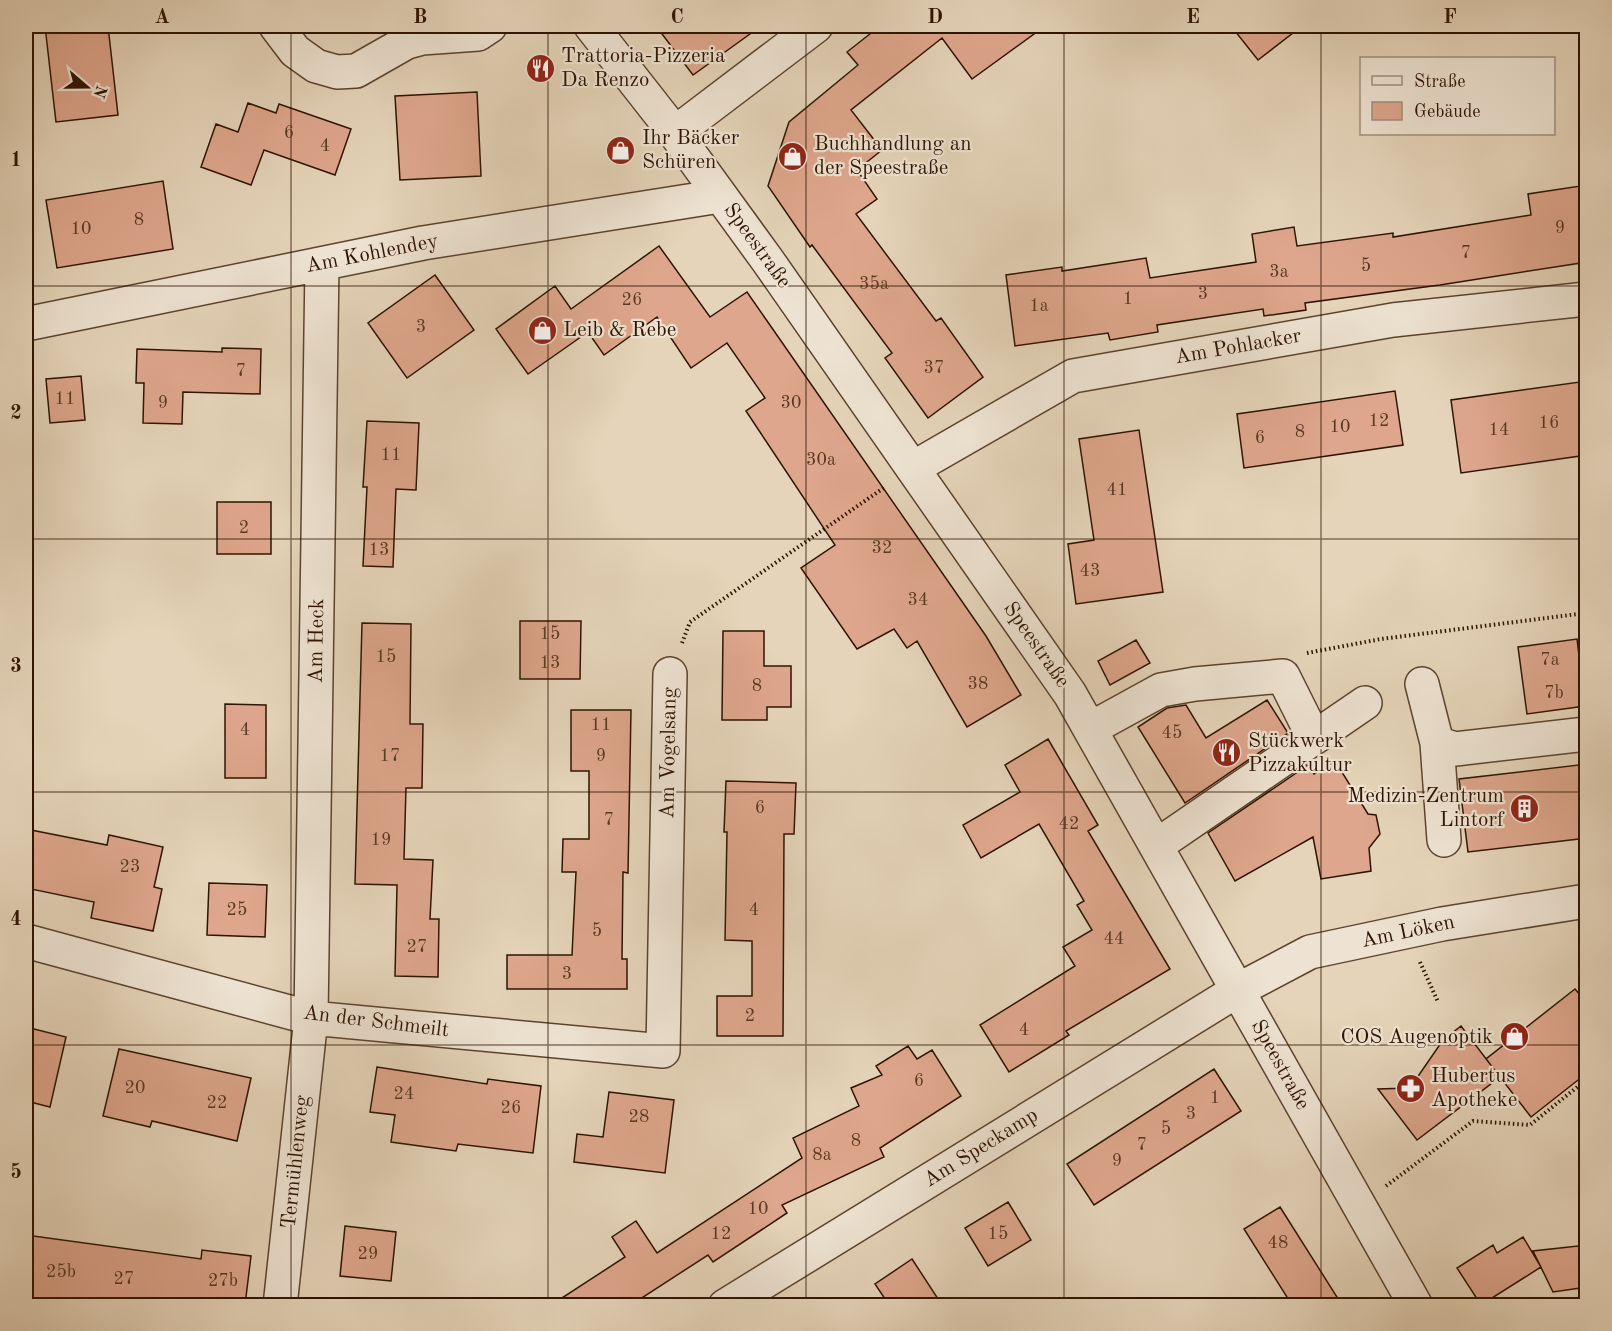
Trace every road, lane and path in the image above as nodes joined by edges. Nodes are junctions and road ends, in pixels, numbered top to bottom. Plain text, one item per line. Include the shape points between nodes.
1 (276, 26) edge
2 (591, 26) edge
3 (816, 26) edge
4 (480, 28) edge
5 (675, 133) junction
6 (720, 196) junction
7 (322, 264) junction
8 (1587, 299) edge
9 (26, 317) edge
10 (913, 468) junction
11 (1587, 614) edge
12 (1300, 654) dead end
13 (670, 674) joint
14 (1422, 684) dead end
15 (1365, 703) dead end
16 (1090, 729) junction
17 (1587, 734) edge
18 (1314, 738) junction
19 (1437, 743) junction
20 (1444, 840) dead end
21 (1156, 846) junction
22 (1587, 901) edge
23 (1400, 933) junction
24 (26, 941) edge
25 (1580, 972) dead end
26 (1587, 982) edge
27 (1238, 990) junction
28 (1437, 1002) dead end
29 (311, 1018) junction
30 (663, 1051) joint
31 (1587, 1080) edge
32 (1359, 1206) junction
33 (280, 1305) edge
34 (725, 1305) edge
35 (1416, 1305) edge

1 - 4 street via 295,51 316,66 337,72 356,71 406,42
2 - 5 street, Speestraße
3 - 5 street
5 - 6 street, Speestraße
6 - 7 street, Am Kohlendey via 423,243
6 - 10 street, Speestraße
7 - 9 street, Am Kohlendey
7 - 29 street, Am Heck
8 - 10 street, Am Pohlacker via 1393,320 1073,376
10 - 13 path, Am Vogelsang via 690,622
10 - 16 street, Speestraße
11 - 12 path via 1381,639
13 - 30 street, Am Vogelsang
14 - 19 street
15 - 18 street
16 - 18 street via 1161,690 1285,676
16 - 21 street, Speestraße
17 - 19 street via 1455,749
18 - 21 street
19 - 20 street
21 - 27 street, Speestraße
22 - 23 street, Am Löken
23 - 27 street, Am Löken via 1310,952
23 - 28 path via 1423,966
24 - 29 street, An der Schmeilt
25 - 26 path
27 - 32 street, Speestraße
27 - 34 street, Am Speckamp
29 - 30 street, An der Schmeilt
29 - 33 street, Termühlenweg
31 - 32 path via 1530,1125 1473,1121
32 - 35 street, Speestraße

